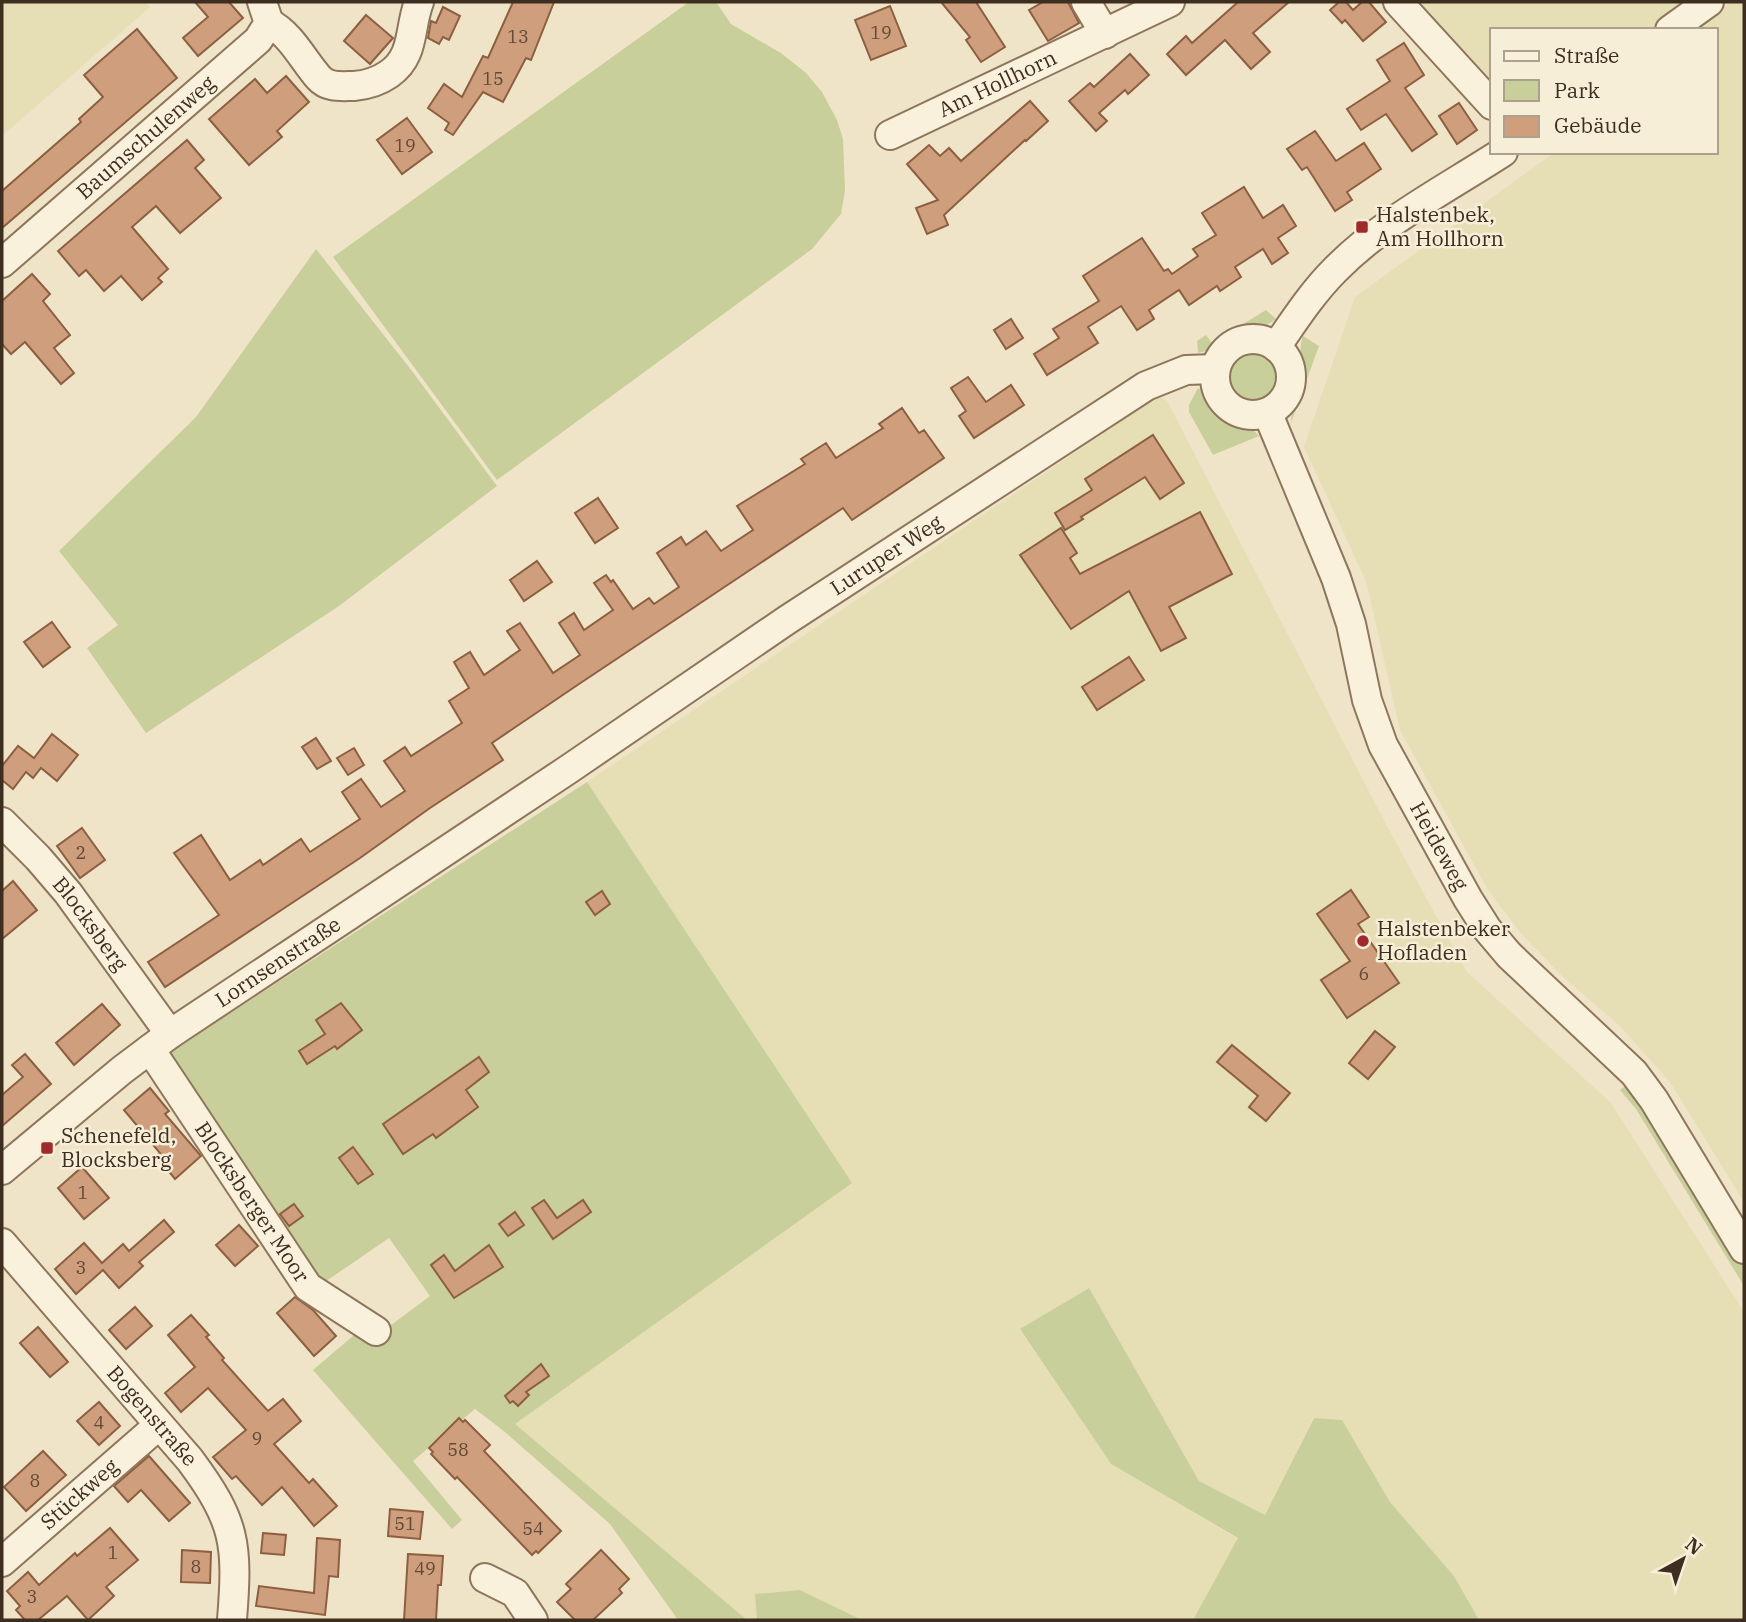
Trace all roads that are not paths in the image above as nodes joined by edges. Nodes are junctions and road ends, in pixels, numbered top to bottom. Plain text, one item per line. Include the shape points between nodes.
1 (419, 2) edge
2 (1086, 2) edge
3 (1170, 2) edge
4 (1398, 2) edge
5 (1709, 2) edge
6 (265, 13) edge
7 (1673, 28) edge
8 (1105, 34) junction
9 (1490, 103) edge
10 (890, 135) dead end
11 (1500, 154) edge
12 (2, 263) edge
13 (1276, 347) junction
14 (1215, 369) junction
15 (1268, 414) junction
16 (569, 769) joint
17 (2, 822) edge
18 (160, 1042) junction
19 (2, 1170) edge
20 (2, 1243) edge
21 (1744, 1249) edge
22 (376, 1331) dead end
23 (159, 1425) junction
24 (2, 1562) edge
25 (485, 1578) dead end
26 (232, 1620) edge
27 (533, 1620) edge

1 - 6 street via 406,57 381,79 362,85 334,87 321,81
2 - 8 street
3 - 8 street, Am Hollhorn
4 - 9 street
5 - 7 street
6 - 12 street, Baumschulenweg via 258,40
8 - 10 street, Am Hollhorn
11 - 13 street via 1356,250 1322,284
13 - 14 street via 1254,338 1242,340 1220,357
13 - 15 street via 1292,370 1292,384 1287,397
14 - 15 street via 1219,395 1229,405 1241,413
14 - 16 street, Luruper Weg via 1175,373 1134,393 786,620
15 - 21 street, Heideweg via 1336,578 1382,745 1468,899 1509,955 1634,1073
16 - 18 street, Lornsenstraße
17 - 18 street, Blocksberg via 68,893
18 - 19 street, Lornsenstraße
18 - 22 street, Blocksberger Moor via 308,1287
20 - 23 street, Bogenstraße
23 - 24 street, Stückweg
23 - 26 street, Bogenstraße via 203,1478 227,1519 236,1559
25 - 27 street via 515,1593

